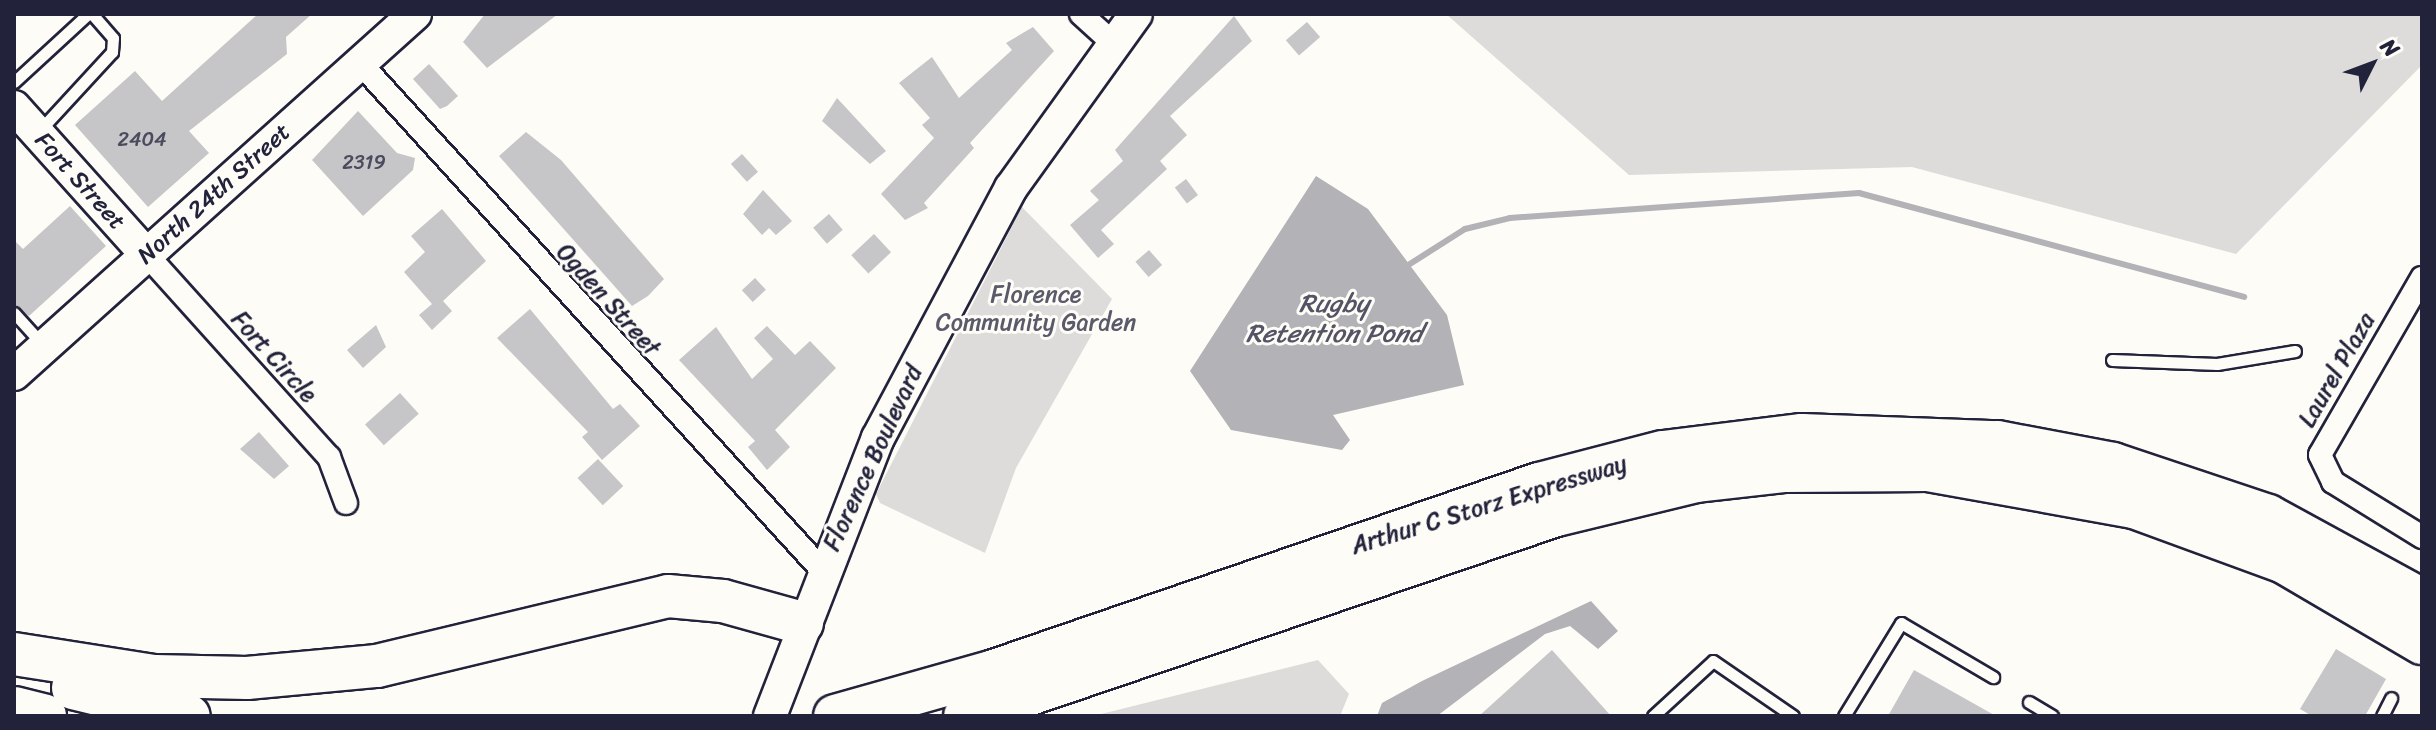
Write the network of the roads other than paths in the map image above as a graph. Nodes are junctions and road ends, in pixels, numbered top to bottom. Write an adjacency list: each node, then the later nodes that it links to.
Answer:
1 (90, 14): 7 (lane); 9 (lane)
2 (415, 14): 6 (street, North 24th Street)
3 (1081, 14): 5 (street)
4 (1136, 14): 5 (street, Florence Boulevard)
5 (1113, 43): 19 (street, Florence Boulevard)
6 (360, 63): 10 (street, North 24th Street); 19 (street, Ogden Street)
7 (14, 82)
8 (14, 107): 9 (street, Fort Street)
9 (37, 133): 10 (street, Fort Street)
10 (147, 255): 13 (street, North 24th Street); 17 (street, Fort Circle)
11 (2422, 278): 18 (street, Laurel Plaza)
12 (14, 313): 13 (lane)
13 (45, 347): 16 (street, North 24th Street)
14 (2295, 351): 15 (lane)
15 (2112, 360)
16 (14, 374)
17 (346, 503)
18 (2422, 537)
19 (821, 569): 21 (street, Florence Boulevard)
20 (2422, 600): 32 (highway, Arthur C Storz Expressway)
21 (802, 623): 23 (highway); 31 (street, Florence Boulevard)
22 (2422, 643): 33 (highway, Arthur C Storz Expressway)
23 (14, 654)
24 (14, 672): 30 (highway)
25 (1993, 677): 36 (lane)
26 (2391, 698): 38 (lane)
27 (2029, 702): 37 (lane)
28 (14, 708): 29 (highway)
29 (45, 716)
30 (189, 716)
31 (770, 716)
32 (835, 716)
33 (965, 716)
34 (1653, 716): 35 (lane)
35 (1793, 716)
36 (1844, 716)
37 (2052, 716)
38 (2382, 716)

